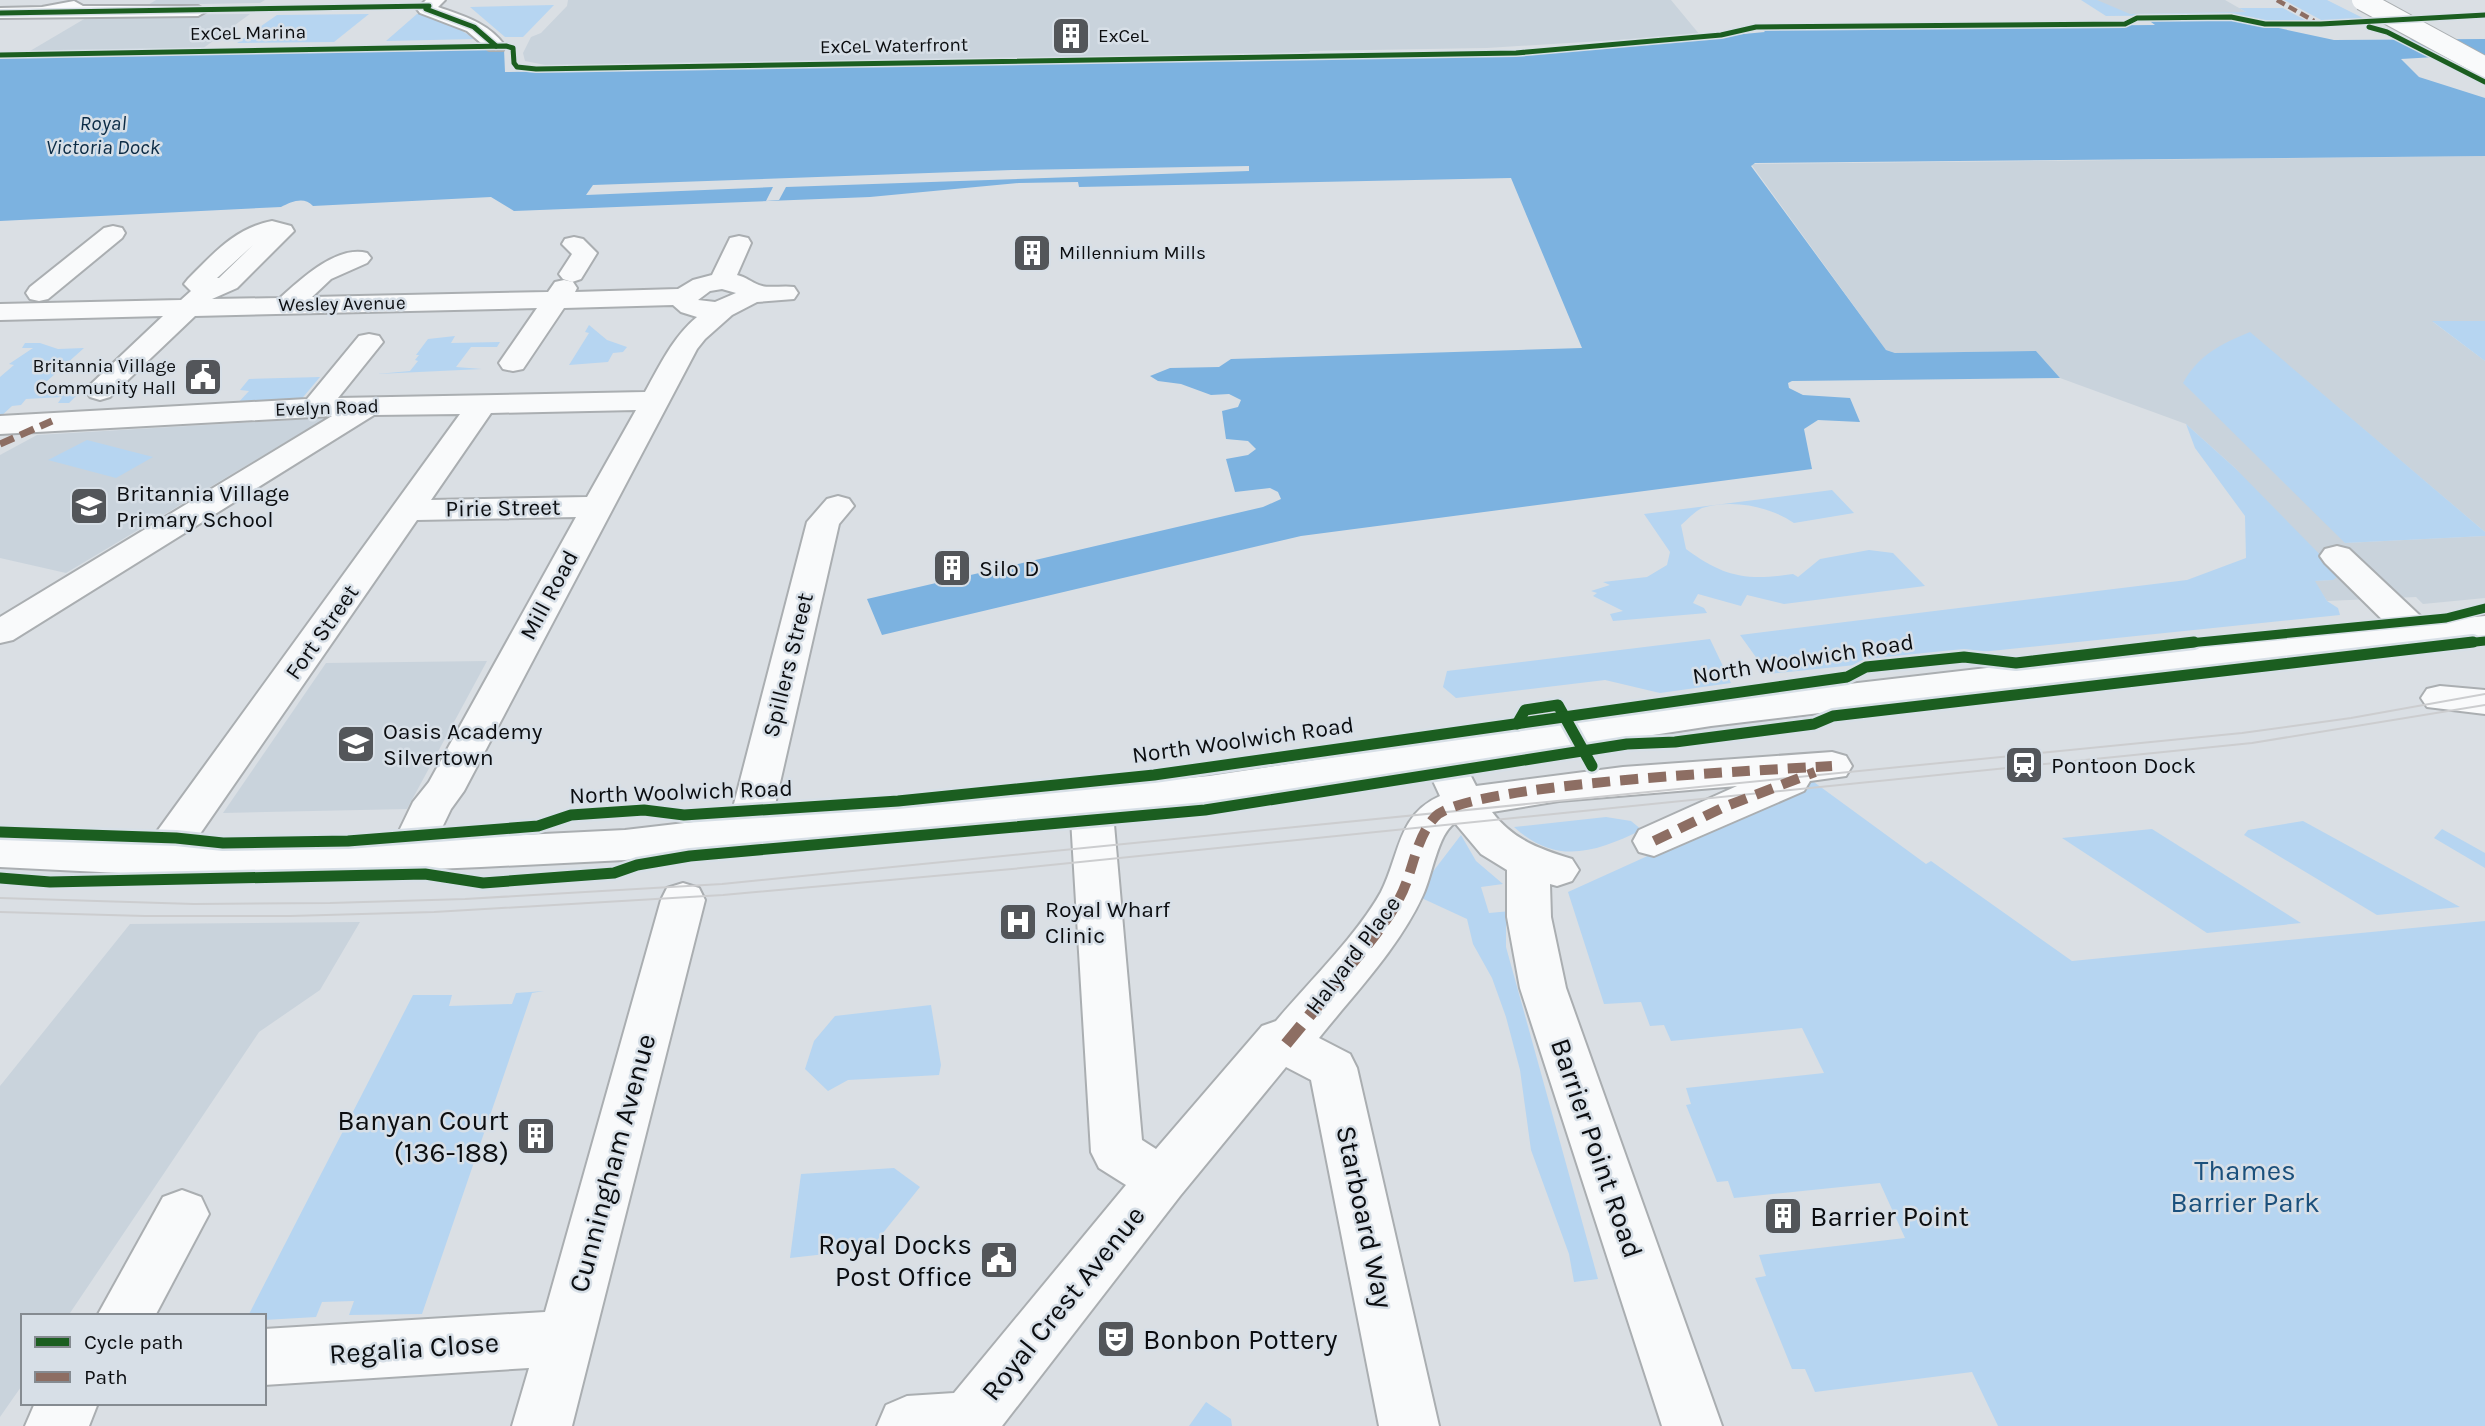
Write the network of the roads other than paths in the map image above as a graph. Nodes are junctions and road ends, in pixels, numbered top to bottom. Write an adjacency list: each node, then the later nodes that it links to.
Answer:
1 (104, 0): 5 (street)
2 (436, 0): 8 (street)
3 (2362, 0): 10 (street, bridge)
4 (2381, 0): 9 (street)
5 (51, 11): 6 (street); 7 (street)
6 (198, 11)
7 (0, 13)
8 (496, 46)
9 (2485, 55)
10 (2485, 67)
11 (113, 233): 21 (street)
12 (739, 243): 15 (street)
13 (573, 244): 16 (street)
14 (358, 258): 20 (street)
15 (722, 281): 18 (street); 22 (street)
16 (564, 287): 20 (street, Wesley Avenue); 22 (street, Wesley Avenue); 24 (street)
17 (785, 293): 18 (street)
18 (750, 295): 22 (street)
19 (197, 299): 20 (street, Wesley Avenue); 21 (street, Wesley Avenue); 25 (street)
20 (288, 305)
21 (16, 308)
22 (691, 313): 26 (street, Mill Road)
23 (369, 342): 29 (street)
24 (513, 363)
25 (100, 391)
26 (655, 401): 27 (street, Evelyn Road); 34 (street, Mill Road)
27 (483, 403): 28 (street, Evelyn Road); 35 (street, Fort Street)
28 (367, 407): 29 (street, Evelyn Road); 38 (street)
29 (315, 408): 30 (street, Evelyn Road)
30 (52, 421): 31 (street, Evelyn Road); 32 (street)
31 (0, 425)
32 (0, 444)
33 (838, 506): 45 (street, Spillers Street)
34 (597, 507): 35 (street, Pirie Street); 48 (street, Mill Road)
35 (409, 510): 49 (street, Fort Street)
36 (2337, 556): 39 (street)
37 (2485, 627): 39 (street, North Woolwich Road)
38 (0, 632)
39 (2418, 634): 42 (street, North Woolwich Road)
40 (2440, 698): 41 (street)
41 (2485, 702)
42 (1441, 755): 43 (street, Barrier Point Road); 44 (street, North Woolwich Road)
43 (1464, 801): 46 (street); 51 (street, Halyard Place); 63 (street, Barrier Point Road)
44 (1091, 802): 45 (street, North Woolwich Road); 52 (street)
45 (748, 831): 48 (street, North Woolwich Road)
46 (1654, 841)
47 (0, 852): 49 (street, North Woolwich Road)
48 (409, 854): 49 (street, North Woolwich Road)
49 (160, 859)
50 (683, 900): 55 (street, Cunningham Avenue)
51 (1282, 1042): 52 (street, Royal Crest Avenue); 62 (street, Starboard Way)
52 (1162, 1180): 58 (street, Royal Crest Avenue)
53 (182, 1214): 54 (street)
54 (126, 1314)
55 (564, 1338): 56 (street, Regalia Close); 60 (street, Cunningham Avenue)
56 (266, 1357)
57 (68, 1405): 59 (street)
58 (967, 1424): 61 (street)
59 (55, 1426)
60 (542, 1426)
61 (907, 1426)
62 (1409, 1426)
63 (1692, 1426)

